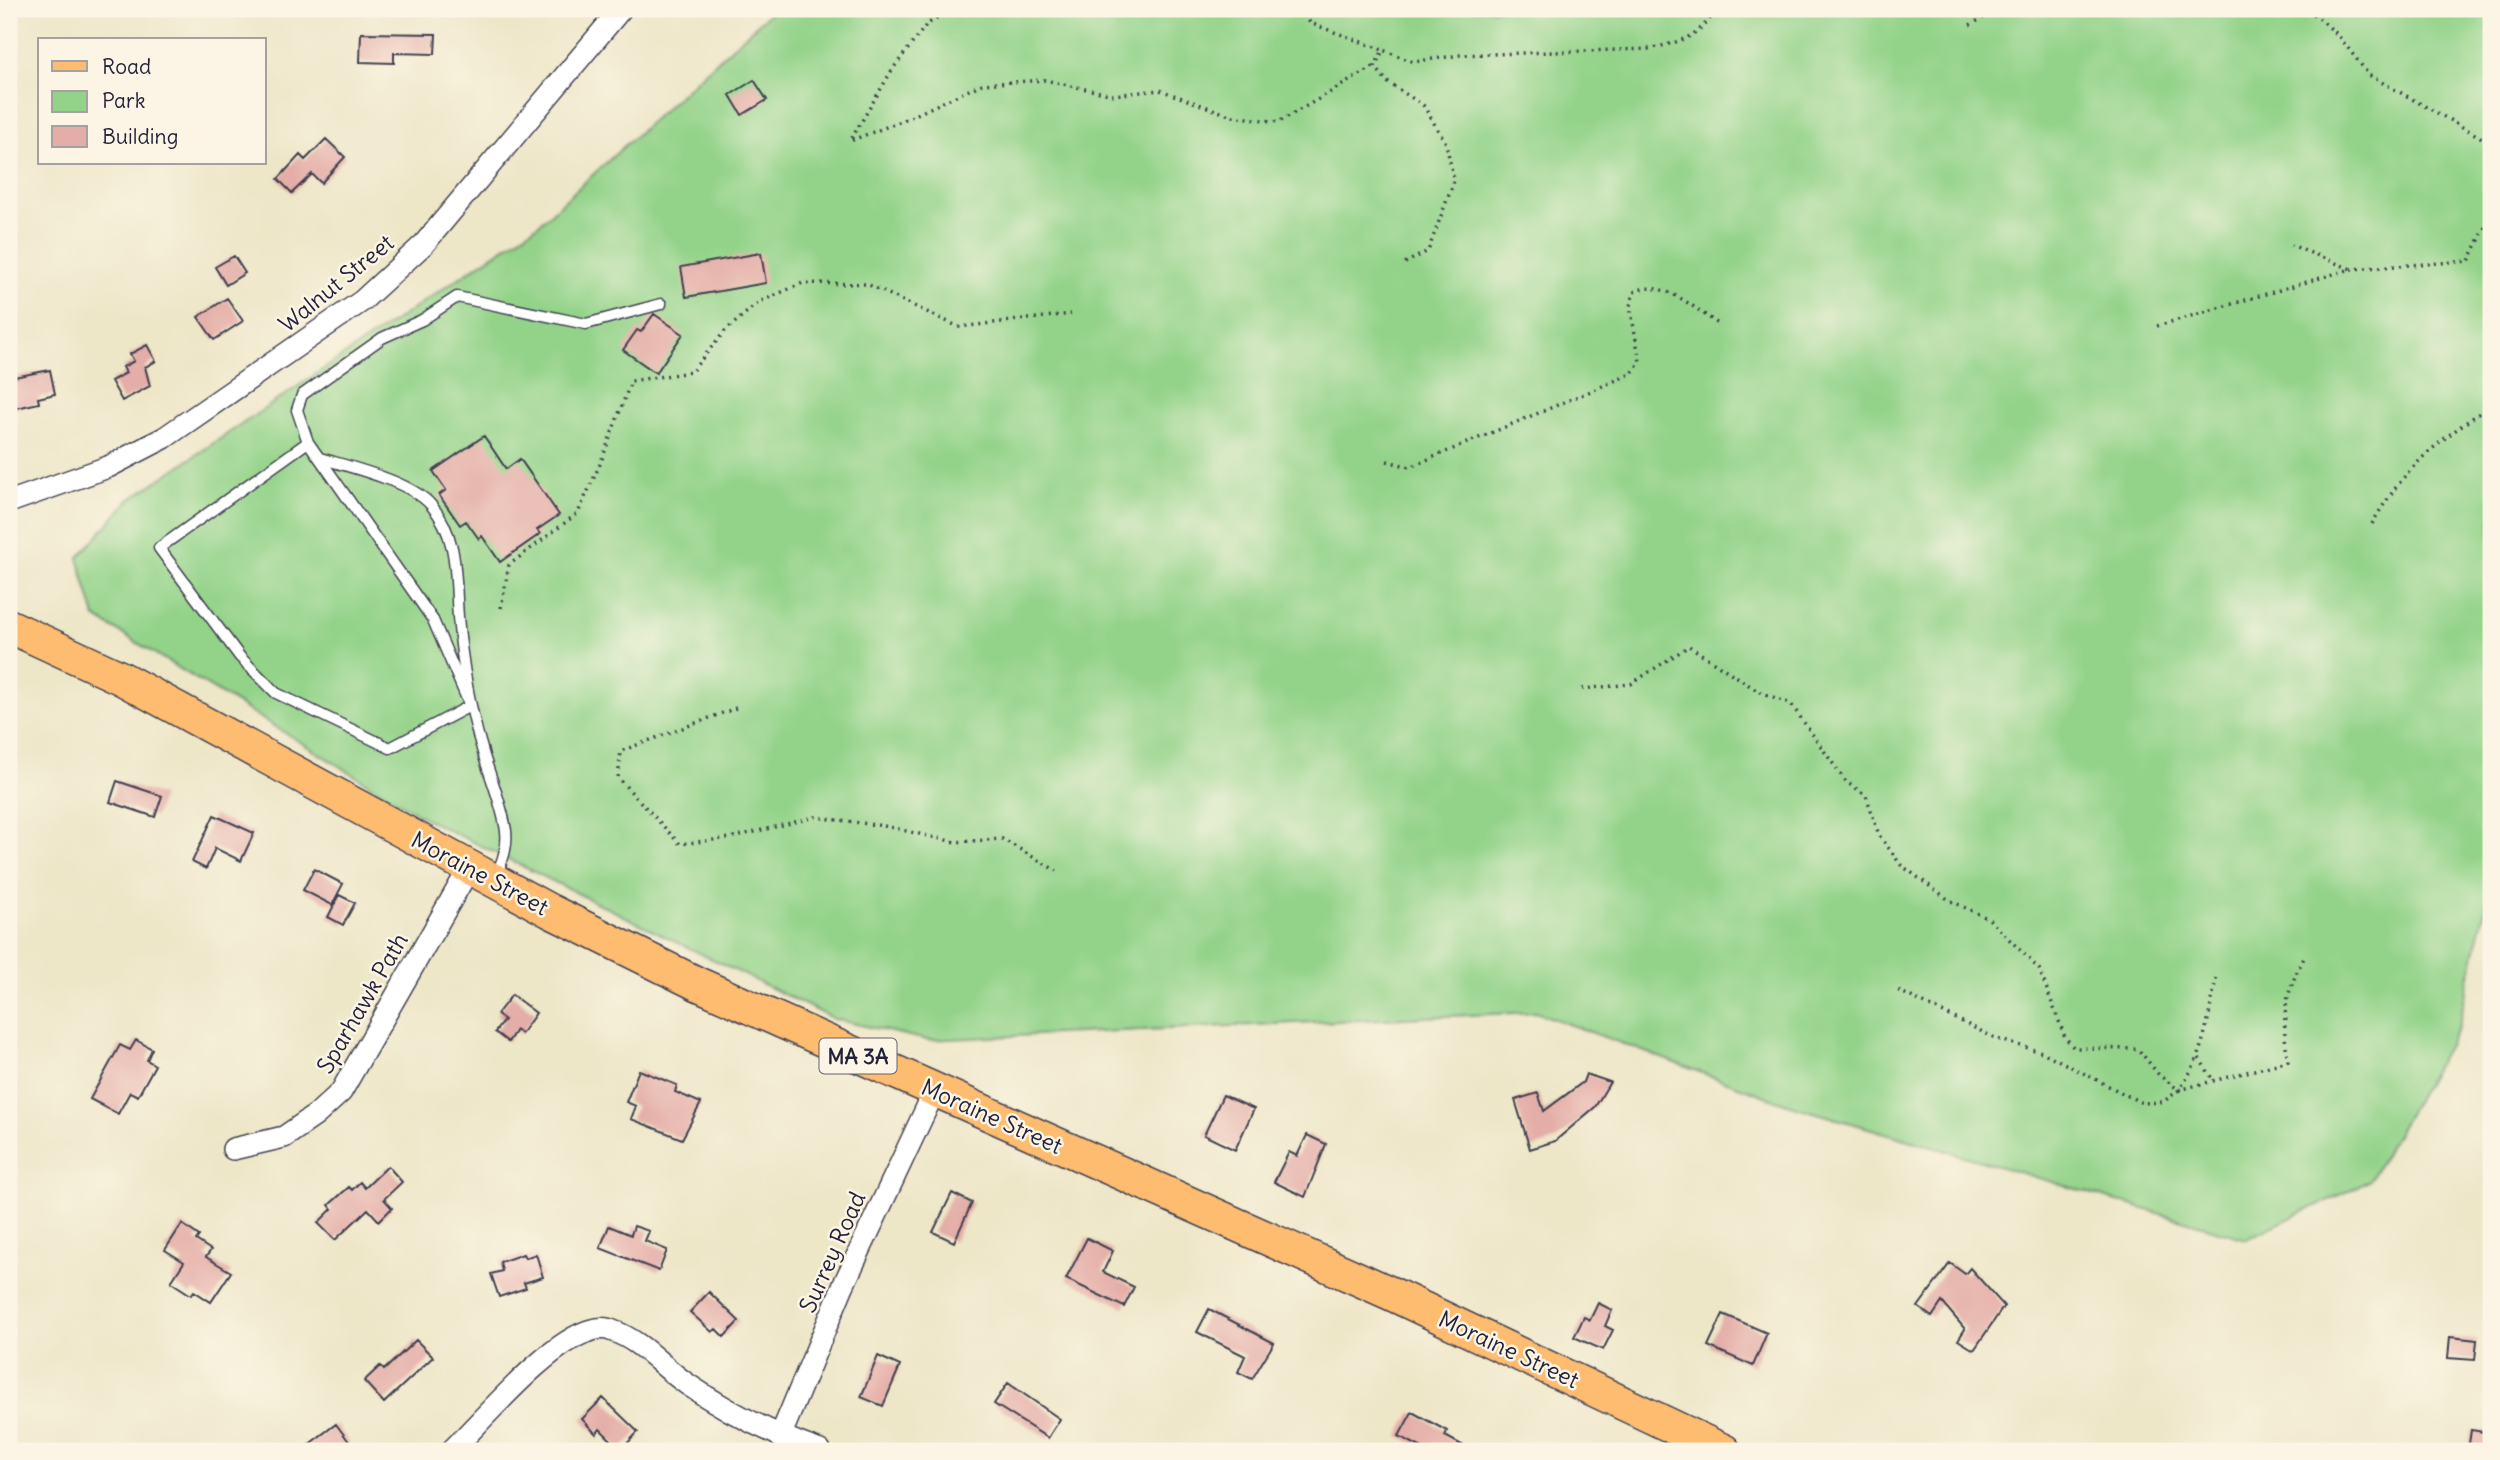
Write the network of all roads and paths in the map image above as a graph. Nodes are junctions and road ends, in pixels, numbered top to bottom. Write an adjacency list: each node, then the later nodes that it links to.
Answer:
1 (621, 9): 23 (street, Walnut Street)
2 (956, 9): 9 (path)
3 (1301, 9): 8 (path)
4 (1999, 9): 7 (path)
5 (2308, 9): 10 (path)
6 (1713, 14): 8 (path)
7 (1970, 25)
8 (1383, 50): 9 (path)
9 (1375, 66): 13 (path)
10 (2491, 143)
11 (2491, 215): 14 (path)
12 (2291, 245): 14 (path)
13 (1405, 263)
14 (2351, 269): 18 (path)
15 (661, 304): 20 (lane)
16 (1071, 314): 25 (path)
17 (1720, 325): 22 (path)
18 (2157, 326)
19 (2491, 405): 24 (path)
20 (308, 442): 21 (lane); 28 (lane)
21 (320, 458): 28 (lane); 28 (lane)
22 (1387, 461)
23 (9, 502)
24 (2372, 524)
25 (502, 608)
26 (9, 626): 31 (main road, Moraine Street / MA 3A)
27 (1582, 689): 38 (path)
28 (470, 706): 31 (lane)
29 (736, 708): 30 (path)
30 (1057, 871)
31 (482, 874): 37 (main road, Moraine Street / MA 3A); 39 (street, Sparhawk Path)
32 (2306, 954): 36 (path)
33 (2216, 978): 35 (path)
34 (1895, 989): 38 (path)
35 (2199, 1058): 36 (path); 38 (path)
36 (2214, 1081): 38 (path)
37 (935, 1090): 40 (street, Surrey Road); 43 (main road, Moraine Street / MA 3A)
38 (2179, 1090)
39 (233, 1149)
40 (780, 1437): 41 (street); 42 (street)
41 (452, 1451)
42 (820, 1451)
43 (1724, 1451)

